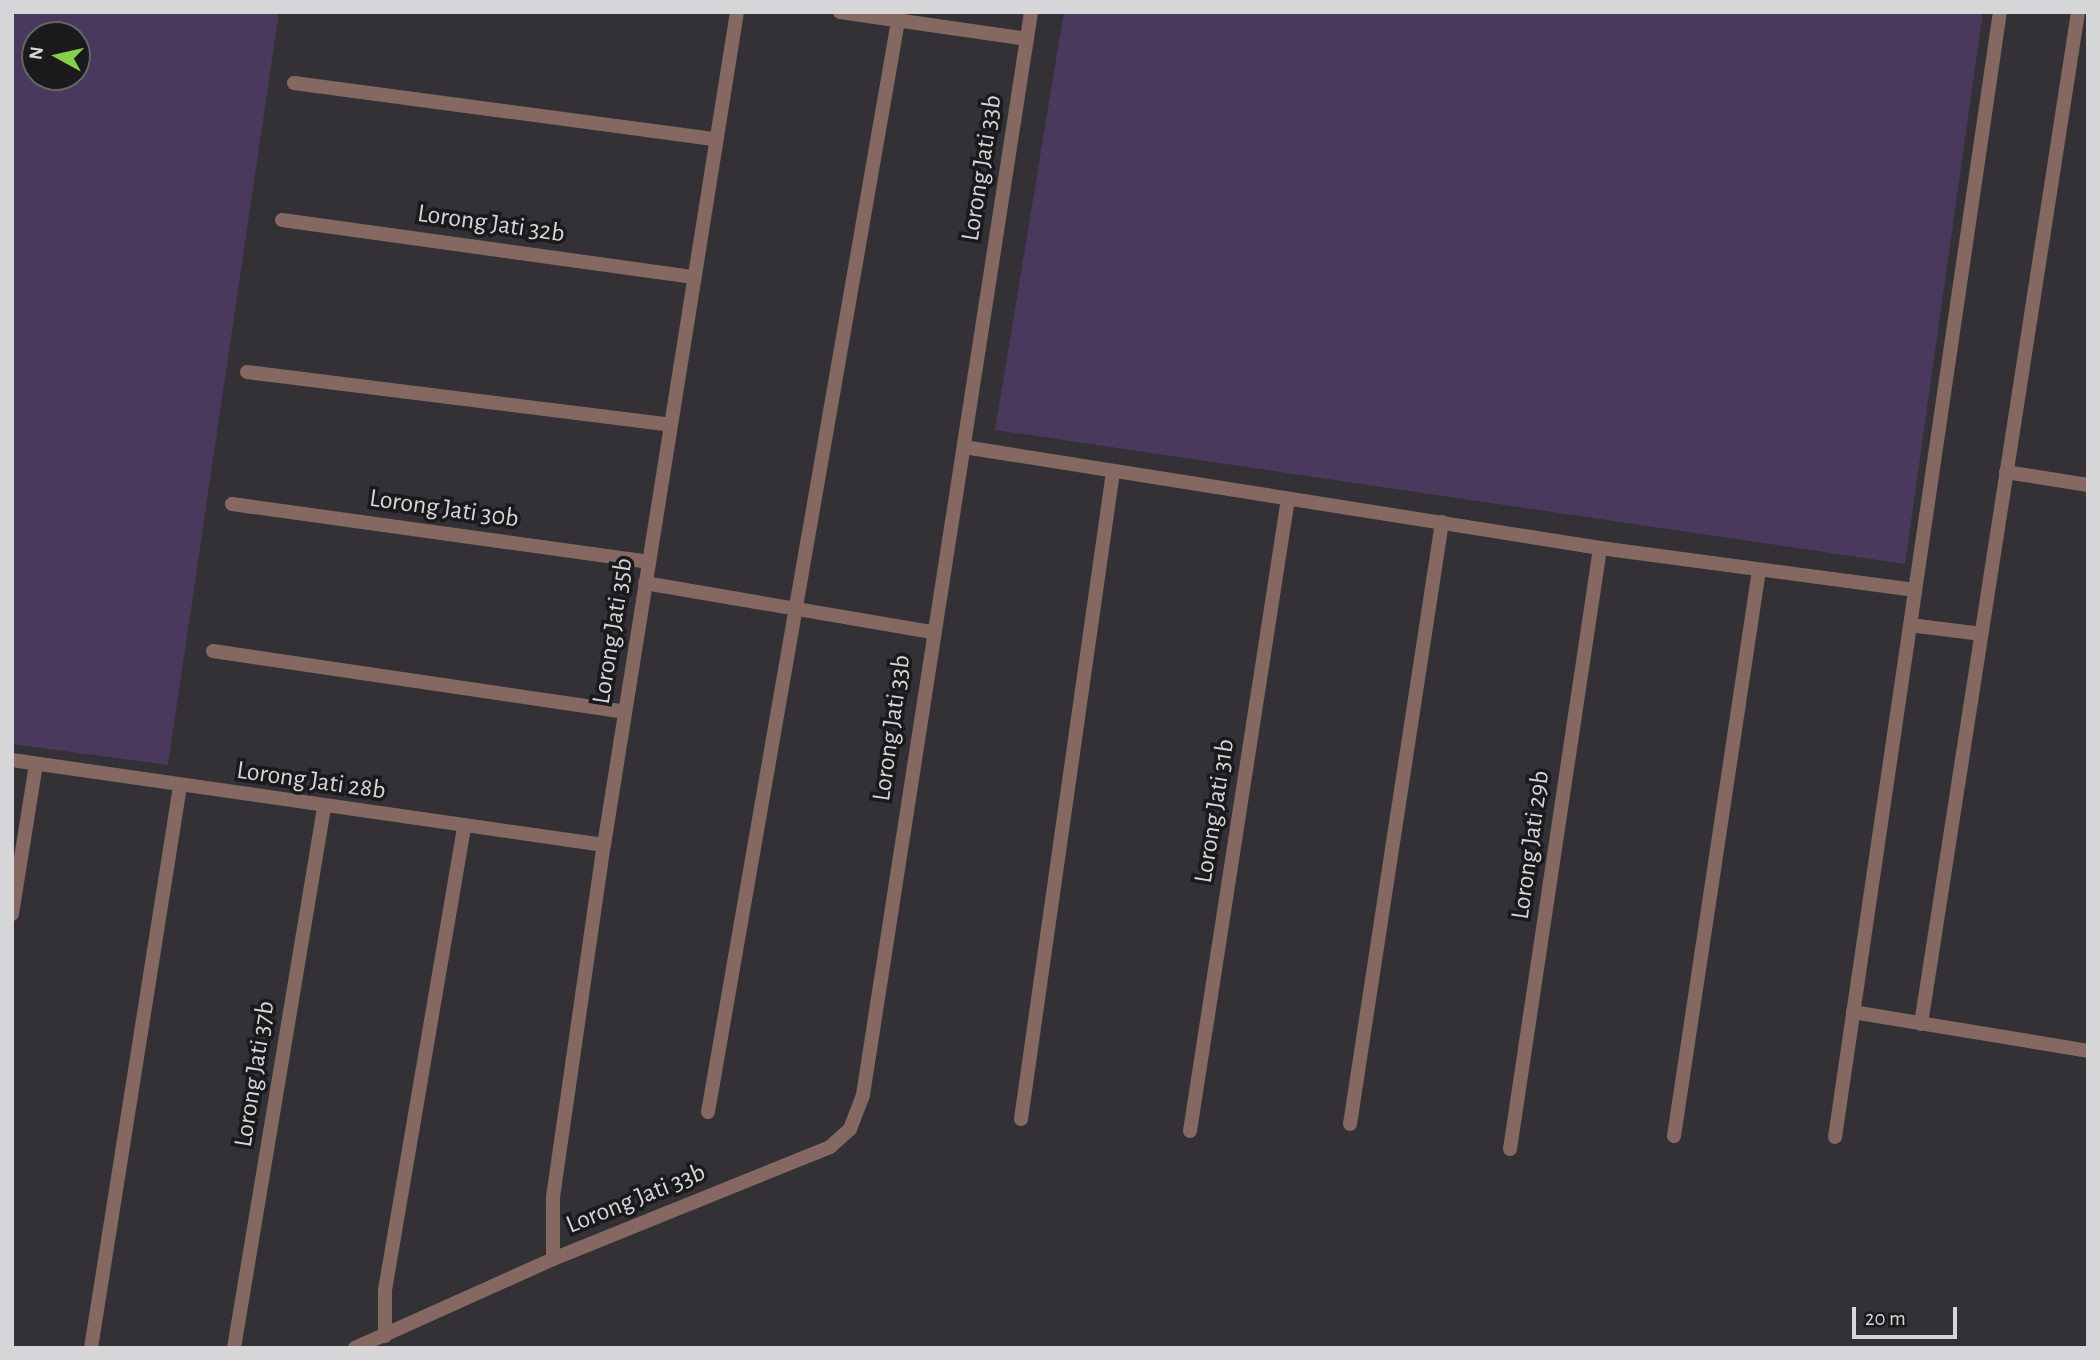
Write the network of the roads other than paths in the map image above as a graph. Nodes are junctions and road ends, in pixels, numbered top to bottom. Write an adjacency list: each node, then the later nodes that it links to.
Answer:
1 (737, 12): 9 (street, Lorong Jati 35b)
2 (841, 12): 6 (street)
3 (1031, 12): 7 (street, Lorong Jati 33b)
4 (2000, 12): 25 (street)
5 (2078, 12): 16 (street)
6 (898, 21): 7 (street); 26 (street)
7 (1027, 39): 14 (street, Lorong Jati 33b)
8 (294, 83): 9 (street)
9 (715, 139): 11 (street, Lorong Jati 35b)
10 (282, 220): 11 (street, Lorong Jati 32b)
11 (692, 277): 13 (street, Lorong Jati 35b)
12 (247, 372): 13 (street)
13 (671, 425): 22 (street, Lorong Jati 35b)
14 (964, 447): 15 (street); 28 (street, Lorong Jati 33b)
15 (1113, 472): 18 (street); 43 (street)
16 (2006, 472): 17 (street); 29 (street)
17 (2088, 485)
18 (1288, 499): 20 (street); 45 (street, Lorong Jati 31b)
19 (232, 504): 22 (street, Lorong Jati 30b)
20 (1442, 522): 21 (street); 44 (street)
21 (1600, 548): 23 (street); 48 (street, Lorong Jati 29b)
22 (648, 562): 24 (street, Lorong Jati 35b)
23 (1759, 570): 25 (street); 46 (street)
24 (645, 583): 26 (street); 31 (street, Lorong Jati 35b)
25 (1915, 590): 27 (street)
26 (797, 610): 28 (street); 42 (street)
27 (1910, 625): 29 (street); 39 (street)
28 (931, 632): 49 (street, Lorong Jati 33b)
29 (1981, 634): 40 (street)
30 (213, 651): 31 (street)
31 (624, 712): 37 (street, Lorong Jati 35b)
32 (12, 760): 33 (street, Lorong Jati 28b)
33 (36, 764): 34 (street, Lorong Jati 28b); 38 (street)
34 (180, 786): 35 (street, Lorong Jati 28b); 51 (street)
35 (324, 808): 36 (street, Lorong Jati 28b); 52 (street, Lorong Jati 37b)
36 (464, 828): 37 (street, Lorong Jati 28b); 50 (street)
37 (604, 845): 49 (street, Lorong Jati 35b)
38 (12, 915)
39 (1853, 1012): 40 (street); 47 (street)
40 (1921, 1024): 41 (street)
41 (2088, 1051)
42 (708, 1112)
43 (1021, 1119)
44 (1350, 1124)
45 (1190, 1130)
46 (1674, 1136)
47 (1835, 1137)
48 (1510, 1149)
49 (553, 1259): 50 (street, Lorong Jati 33b)
50 (385, 1336): 53 (street, Lorong Jati 33b)
51 (91, 1348)
52 (234, 1348)
53 (355, 1348)

